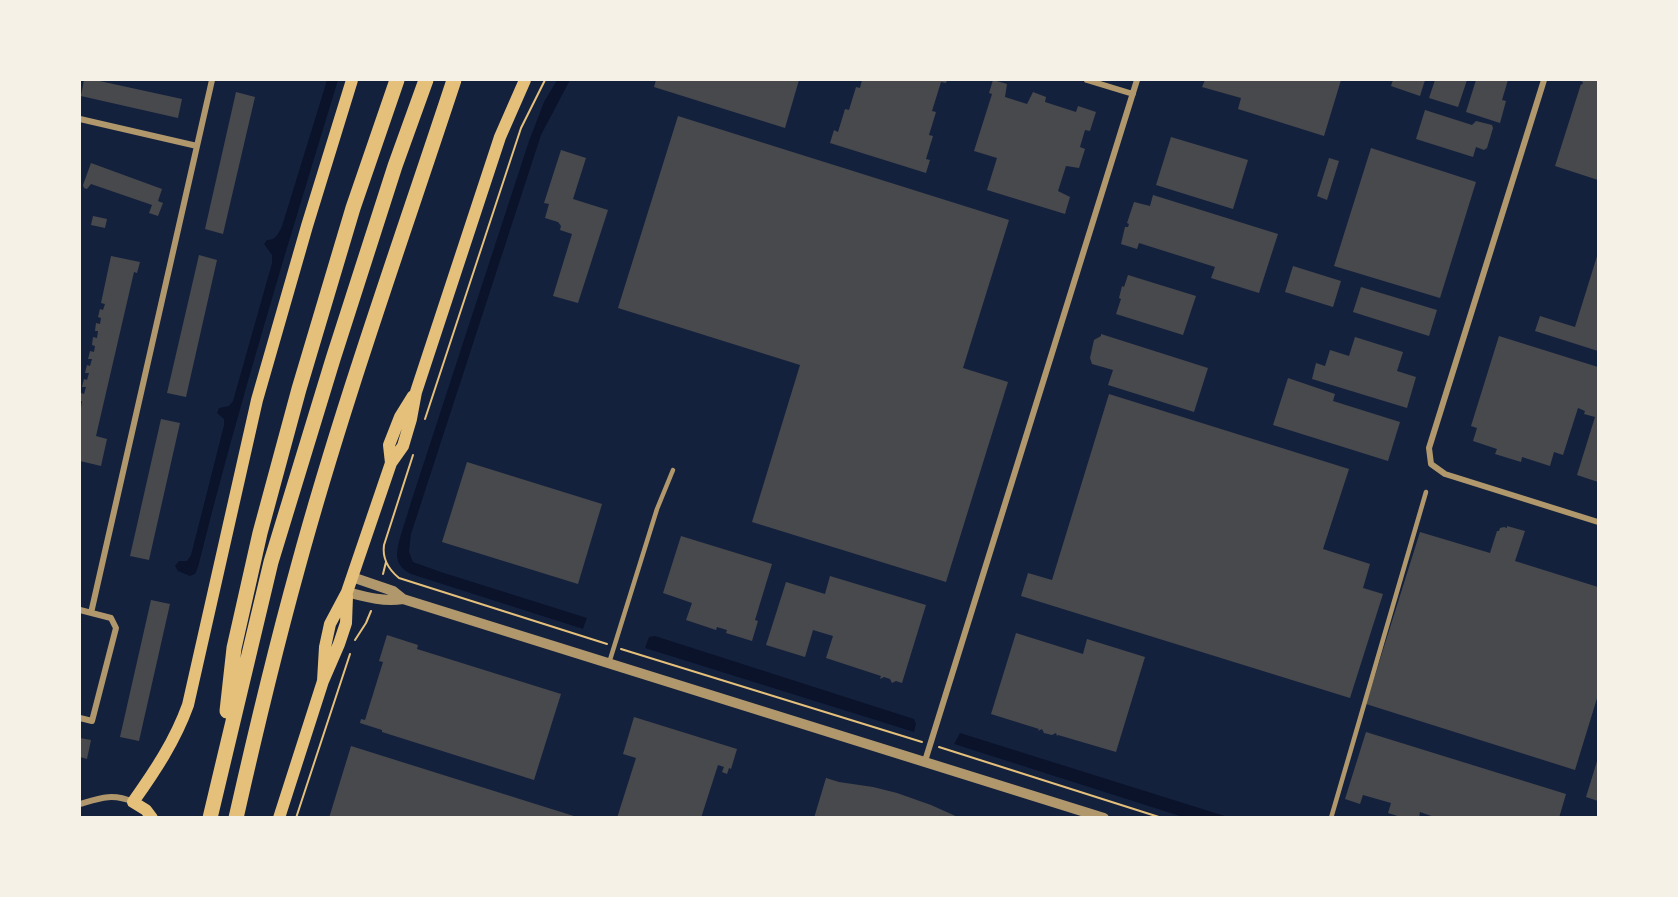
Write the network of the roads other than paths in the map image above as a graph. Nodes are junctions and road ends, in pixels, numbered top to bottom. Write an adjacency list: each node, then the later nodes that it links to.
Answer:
1 (212, 80): 12 (street)
2 (352, 80): 25 (main road)
3 (397, 80): 24 (highway)
4 (426, 80): 24 (highway)
5 (454, 80): 29 (highway)
6 (525, 80): 16 (main road)
7 (1087, 80): 10 (street)
8 (1137, 80): 10 (street)
9 (1544, 80): 15 (street)
10 (1132, 94): 23 (street)
11 (80, 119): 12 (street)
12 (197, 146): 20 (street)
13 (673, 470): 21 (lane)
14 (1426, 492): 32 (lane)
15 (1599, 522)
16 (352, 577): 17 (main road); 18 (street)
17 (347, 592): 18 (street); 30 (main road)
18 (403, 598): 21 (street)
19 (80, 610): 20 (street)
20 (92, 613): 22 (street)
21 (609, 663): 23 (street)
22 (80, 718)
23 (924, 761): 31 (street)
24 (219, 776): 28 (highway)
25 (133, 802): 26 (street); 27 (main road)
26 (80, 804)
27 (152, 818)
28 (210, 818)
29 (236, 818)
30 (279, 818)
31 (1104, 818)
32 (1331, 818)

